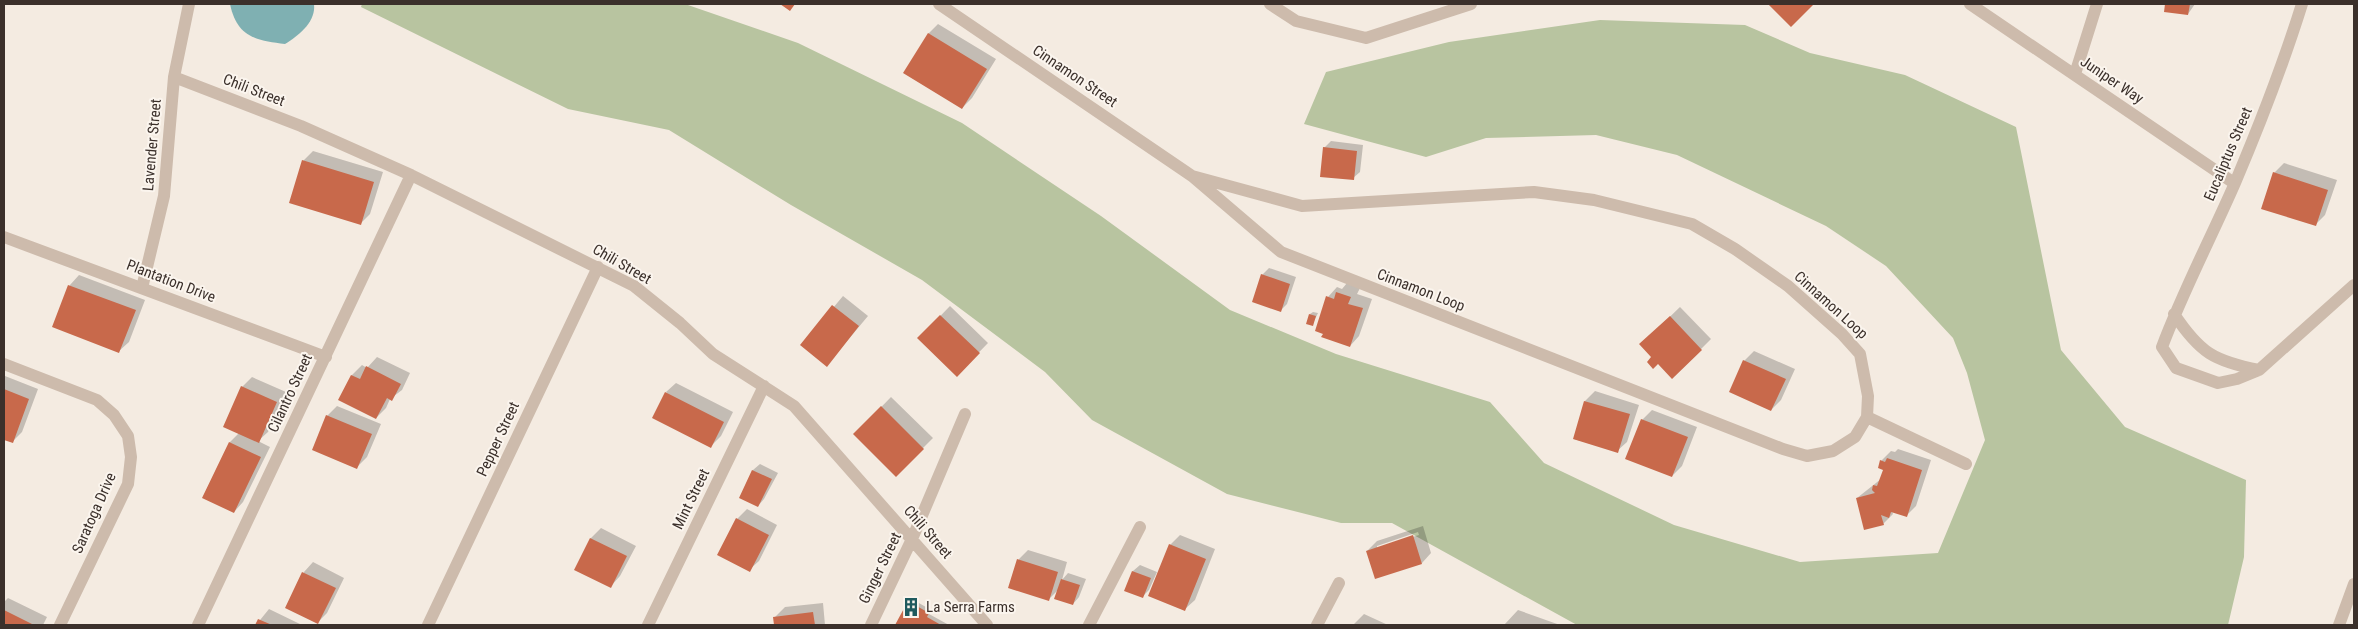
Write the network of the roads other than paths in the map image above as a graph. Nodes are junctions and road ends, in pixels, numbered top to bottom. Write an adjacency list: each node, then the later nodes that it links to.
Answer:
1 (189, 4): 10 (street, Lavender Street)
2 (939, 4): 12 (street, Cinnamon Street)
3 (1270, 4): 8 (street)
4 (1472, 4): 8 (street)
5 (1970, 4): 9 (street, Juniper Way)
6 (2097, 4): 9 (street)
7 (2302, 4): 13 (street, Eucaliptus Street)
8 (1459, 5)
9 (2075, 74): 13 (street, Juniper Way)
10 (174, 77): 11 (street, Chili Street); 17 (street, Lavender Street)
11 (411, 175): 15 (street, Chili Street); 19 (street, Cilantro Street)
12 (1192, 176): 24 (street, Cinnamon Loop); 24 (street, Cinnamon Loop)
13 (2234, 183): 18 (street, Eucaliptus Street)
14 (4, 236): 17 (street, Plantation Drive)
15 (598, 267): 22 (street, Chili Street); 32 (street, Pepper Street)
16 (2354, 285): 21 (street, Eucaliptus Street)
17 (142, 288): 19 (street, Plantation Drive)
18 (2174, 314): 21 (street); 21 (street, Eucaliptus Street)
19 (326, 357): 31 (street, Cilantro Street)
20 (4, 364): 30 (street, Saratoga Drive)
21 (2259, 370)
22 (764, 386): 27 (street, Chili Street); 33 (street, Mint Street)
23 (966, 414): 27 (street, Ginger Street)
24 (1867, 417): 25 (street)
25 (1966, 464)
26 (1140, 527): 36 (street)
27 (912, 539): 34 (street, Ginger Street); 35 (street, Chili Street)
28 (1339, 583): 37 (street)
29 (2354, 584): 38 (street)
30 (60, 625)
31 (198, 625)
32 (428, 625)
33 (648, 625)
34 (871, 625)
35 (987, 625)
36 (1090, 625)
37 (1317, 625)
38 (2339, 625)

